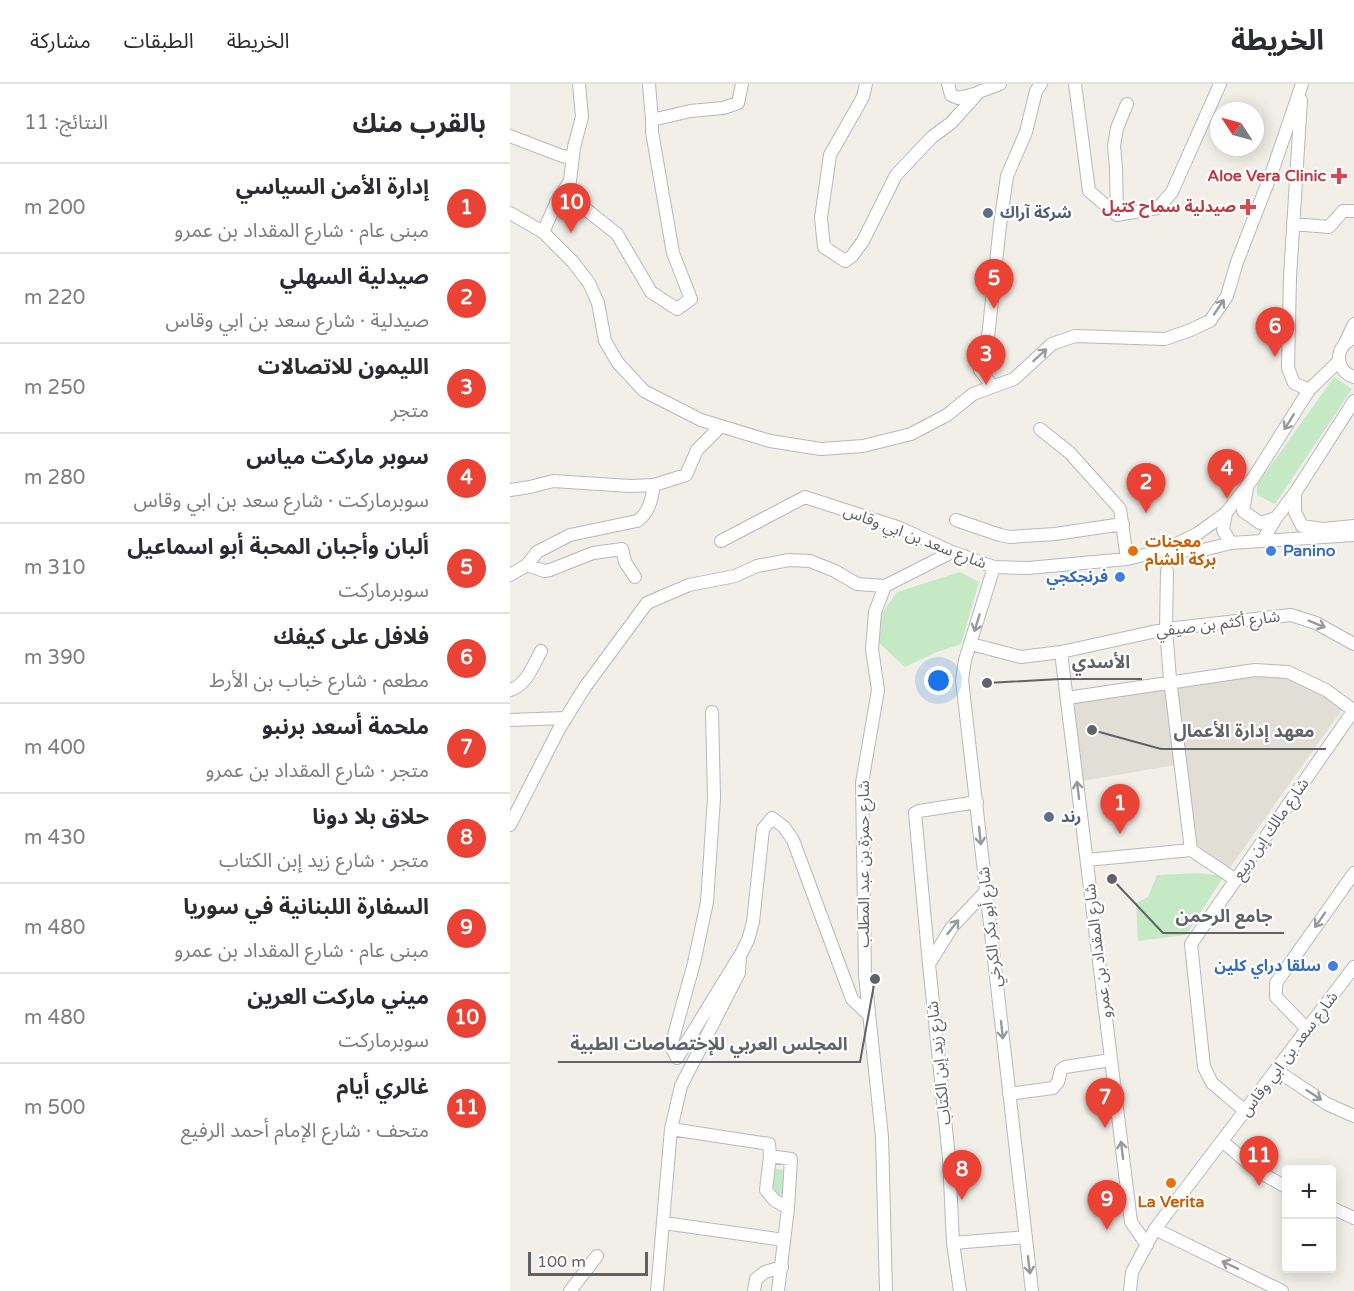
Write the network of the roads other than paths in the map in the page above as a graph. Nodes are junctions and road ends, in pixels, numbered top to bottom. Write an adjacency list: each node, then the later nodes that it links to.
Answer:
1 (579, 84): 15 (street)
2 (649, 84): 13 (street)
3 (742, 84): 13 (street)
4 (866, 84): 11 (street)
5 (948, 84): 11 (street)
6 (1000, 84): 11 (street)
7 (1041, 84): 26 (street)
8 (1075, 84): 19 (street)
9 (1220, 84): 19 (street)
10 (1302, 84): 20 (street); 26 (street, one-way to 10)
11 (979, 92)
12 (1127, 104): 19 (street)
13 (652, 120): 16 (street)
14 (510, 136): 15 (street)
15 (573, 158): 16 (street)
16 (564, 190): 21 (street)
17 (1354, 211): 20 (street)
18 (510, 213): 21 (street)
19 (1117, 215)
20 (1293, 224): 27 (street)
21 (543, 232): 29 (street)
22 (1354, 324): 23 (street)
23 (1350, 341): 24 (street)
24 (1339, 361): 25 (street); 27 (street)
25 (1354, 377)
26 (993, 387): 29 (street)
27 (1309, 390): 32 (street, one-way to 32)
28 (1354, 401): 34 (street)
29 (720, 428): 31 (street)
30 (1040, 429): 38 (street)
31 (654, 485): 33 (street); 47 (street)
32 (1247, 487): 35 (street); 36 (street)
33 (510, 490)
34 (1295, 493): 36 (street); 39 (street)
35 (1226, 513): 43 (street); 44 (street)
36 (1276, 518): 41 (street)
37 (956, 520): 38 (street)
38 (1123, 524): 46 (street)
39 (1354, 526)
40 (1354, 535): 41 (street, شارع سعد بن ابي وقاس)
41 (1263, 540): 43 (street, شارع سعد بن ابي وقاس)
42 (721, 541): 45 (street, شارع سعد بن ابي وقاس)
43 (1231, 543): 44 (street, شارع سعد بن ابي وقاس)
44 (1161, 551): 46 (street, شارع سعد بن ابي وقاس)
45 (952, 552): 48 (street, شارع سعد بن ابي وقاس); 52 (street)
46 (1127, 560): 48 (street, شارع سعد بن ابي وقاس)
47 (527, 565): 50 (street); 51 (street)
48 (994, 567): 54 (street, شارع أبو بكر الكرخي, one-way to 54)
49 (1167, 571): 53 (street)
50 (510, 575)
51 (635, 577)
52 (885, 586): 63 (street); 75 (street, شارع حمزة بن عبد المطلب)
53 (1166, 629): 55 (street, شارع أكثم بن صيفي, one-way to 55); 57 (street, شارع أكثم بن صيفي); 58 (street)
54 (971, 644): 57 (street, شارع أكثم بن صيفي); 65 (street, شارع أبو بكر الكرخي)
55 (1354, 644)
56 (541, 651): 59 (street)
57 (1061, 652): 60 (street, شارع المقداد بن عمرو)
58 (1171, 681): 60 (street); 61 (street); 67 (street)
59 (510, 690)
60 (1067, 698): 68 (street, شارع المقداد بن عمرو, one-way to 60)
61 (1354, 710): 70 (street, شارع مالك إبن ربيع)
62 (712, 712): 72 (street)
63 (565, 718): 64 (street); 66 (street)
64 (510, 720)
65 (977, 802): 71 (street, شارع أبو بكر الكرخي, one-way to 71); 73 (street, شارع زيد إبن الكتاب)
66 (510, 825)
67 (1191, 850): 68 (street); 70 (street)
68 (1087, 860): 77 (street, شارع المقداد بن عمرو)
69 (1354, 873): 76 (street, one-way to 76)
70 (1236, 880): 80 (street, شارع مالك إبن ربيع)
71 (986, 891): 73 (street, one-way to 71); 79 (street, شارع أبو بكر الكرخي, one-way to 79)
72 (740, 956): 75 (street); 82 (street)
73 (929, 964): 93 (street, شارع زيد إبن الكتاب)
74 (1354, 968): 76 (street, شارع سعد بن ابي وقاس)
75 (869, 1016): 101 (street, شارع حمزة بن عبد المطلب)
76 (1308, 1029): 78 (street, شارع سعد بن ابي وقاس)
77 (1111, 1060): 79 (street); 94 (street, شارع المقداد بن عمرو, one-way to 77)
78 (1276, 1071): 80 (street, شارع سعد بن ابي وقاس); 81 (street, one-way to 81)
79 (1009, 1094): 91 (street, شارع أبو بكر الكرخي)
80 (1245, 1111): 83 (street, شارع سعد بن ابي وقاس)
81 (1354, 1116)
82 (671, 1130): 84 (street); 89 (street)
83 (1222, 1142): 85 (street); 90 (street, شارع سعد بن ابي وقاس)
84 (770, 1156): 86 (street); 86 (street)
85 (1282, 1184)
86 (788, 1208): 92 (street)
87 (1336, 1210): 88 (street)
88 (1354, 1218)
89 (664, 1223): 92 (street); 98 (street)
90 (1155, 1229): 94 (street, شارع سعد بن ابي وقاس); 105 (street, one-way to 90)
91 (1026, 1237): 93 (street); 103 (street, شارع أبو بكر الكرخي, one-way to 103)
92 (784, 1240): 96 (street)
93 (953, 1244): 102 (street, شارع زيد إبن الكتاب)
94 (1147, 1245): 104 (street, شارع سعد بن ابي وقاس)
95 (597, 1257): 97 (street)
96 (782, 1267): 99 (street); 100 (street)
97 (570, 1291)
98 (657, 1291)
99 (754, 1291)
100 (778, 1291)
101 (886, 1291)
102 (960, 1291)
103 (1032, 1291)
104 (1130, 1291)
105 (1282, 1291)

